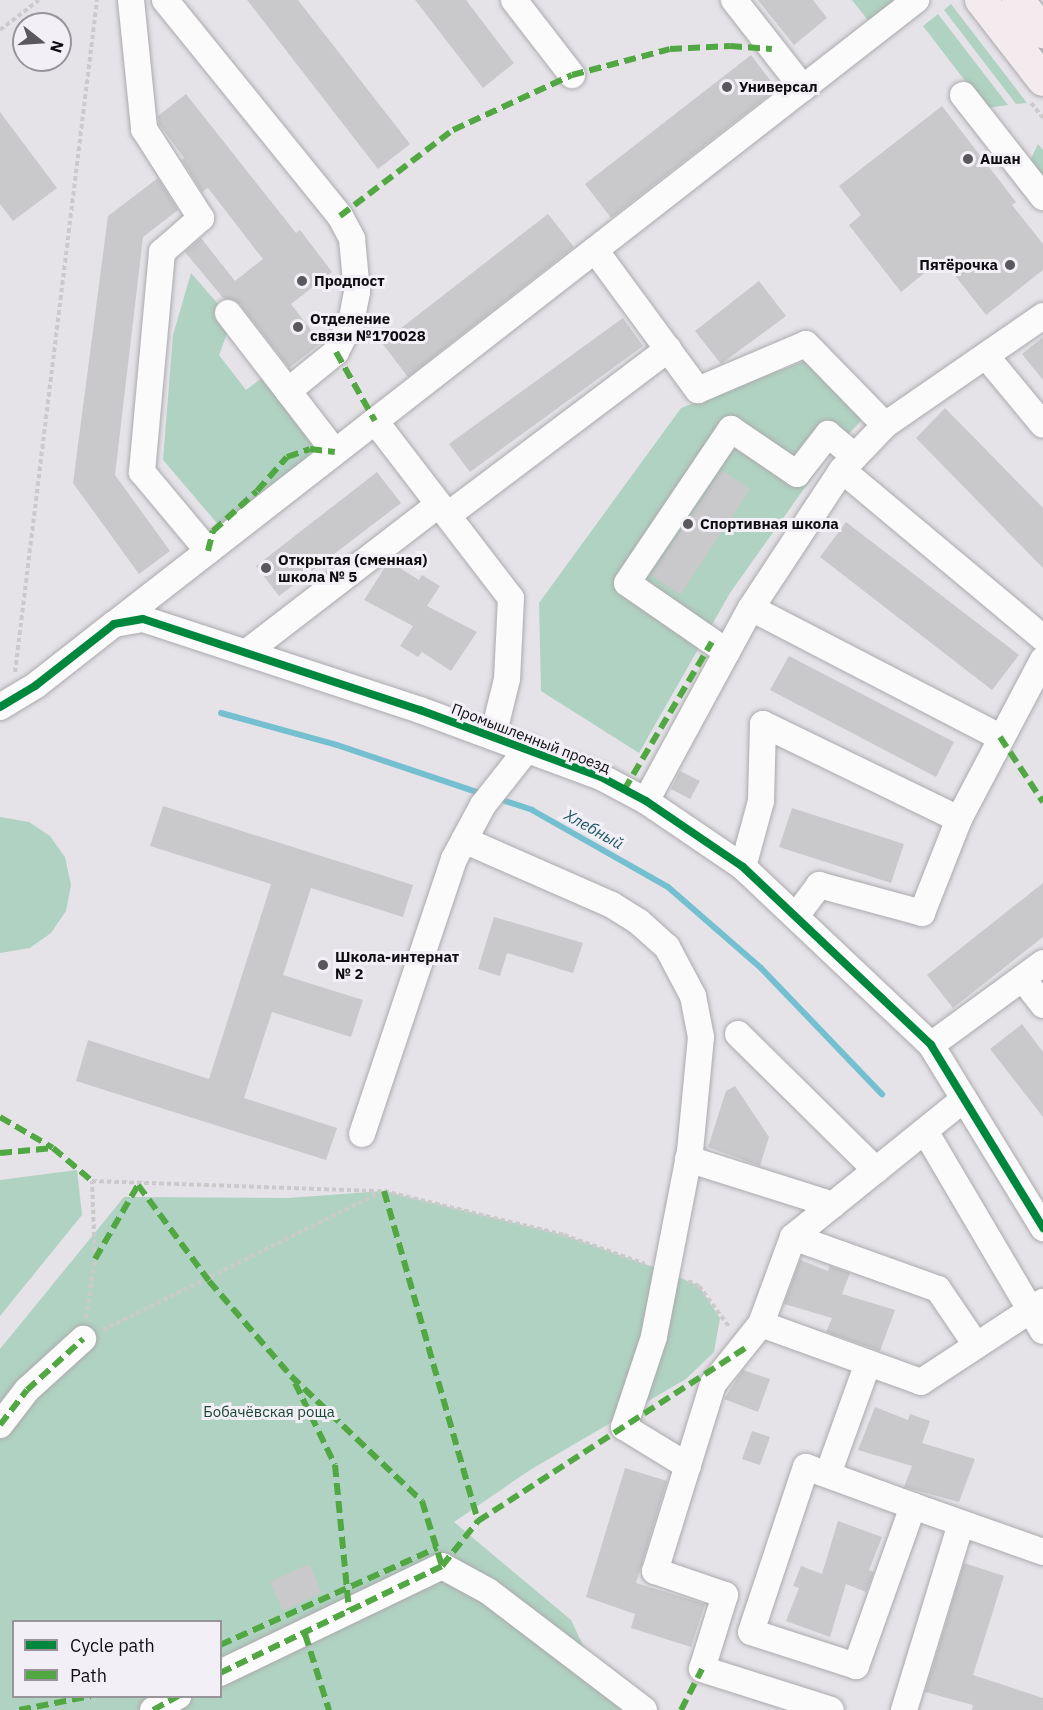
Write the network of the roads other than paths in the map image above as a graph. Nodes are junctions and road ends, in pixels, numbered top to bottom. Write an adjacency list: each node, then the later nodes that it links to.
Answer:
1 (131, 0): 26 (street)
2 (165, 0): 19 (street)
3 (514, 0): 9 (street)
4 (734, 0): 11 (street)
5 (916, 0): 11 (street)
6 (981, 0): 10 (main road)
7 (1018, 0): 8 (main road)
8 (1043, 32)
9 (572, 75)
10 (1043, 80)
11 (802, 88): 14 (street)
12 (963, 95): 13 (street)
13 (1043, 197)
14 (595, 250): 17 (street); 20 (street)
15 (228, 313): 19 (street)
16 (1043, 316): 18 (street)
17 (668, 349): 21 (street); 25 (street)
18 (986, 356): 21 (street); 22 (street)
19 (288, 391): 23 (street)
20 (375, 421): 23 (street); 25 (street)
21 (885, 425): 24 (street)
22 (1043, 425)
23 (335, 452): 26 (street)
24 (848, 464): 27 (street); 29 (street); 31 (street)
25 (444, 510): 30 (street); 34 (street)
26 (208, 551): 28 (street)
27 (751, 608): 31 (street); 35 (street)
28 (114, 624): 30 (street, Промышленный проезд); 33 (street, Промышленный проезд)
29 (1043, 638)
30 (247, 652): 34 (street, Промышленный проезд)
31 (727, 652): 37 (street)
32 (1043, 660): 35 (street)
33 (6, 704)
34 (493, 736): 36 (street, Промышленный проезд)
35 (1000, 737): 38 (street)
36 (528, 748): 37 (street, Промышленный проезд); 39 (street)
37 (646, 801): 40 (street, Промышленный проезд)
38 (959, 819): 40 (street); 41 (street)
39 (464, 840): 49 (street); 50 (street)
40 (743, 867): 41 (street, Промышленный проезд)
41 (796, 916): 46 (street, Промышленный проезд)
42 (1043, 963): 43 (street)
43 (1023, 979): 44 (street); 46 (street)
44 (1043, 1005)
45 (738, 1034): 51 (street)
46 (931, 1045): 47 (street, Промышленный проезд)
47 (964, 1099): 48 (street); 53 (street, Промышленный проезд)
48 (925, 1131): 51 (street); 55 (street)
49 (362, 1134)
50 (688, 1159): 52 (street); 61 (street)
51 (876, 1170): 52 (street)
52 (833, 1205): 54 (street)
53 (1043, 1228)
54 (793, 1237): 56 (street); 58 (street)
55 (1039, 1315): 58 (street)
56 (761, 1324): 59 (street); 61 (street)
57 (83, 1340): 60 (street)
58 (976, 1345): 59 (street)
59 (868, 1363): 62 (street)
60 (0, 1425)
61 (688, 1466): 70 (street)
62 (828, 1474): 63 (street); 63 (street)
63 (913, 1506): 64 (street)
64 (961, 1523): 65 (street); 71 (street)
65 (1043, 1552)
66 (222, 1672): 69 (street)
67 (174, 1698): 68 (street)
68 (153, 1710)
69 (644, 1710)
70 (831, 1710)
71 (904, 1710)

